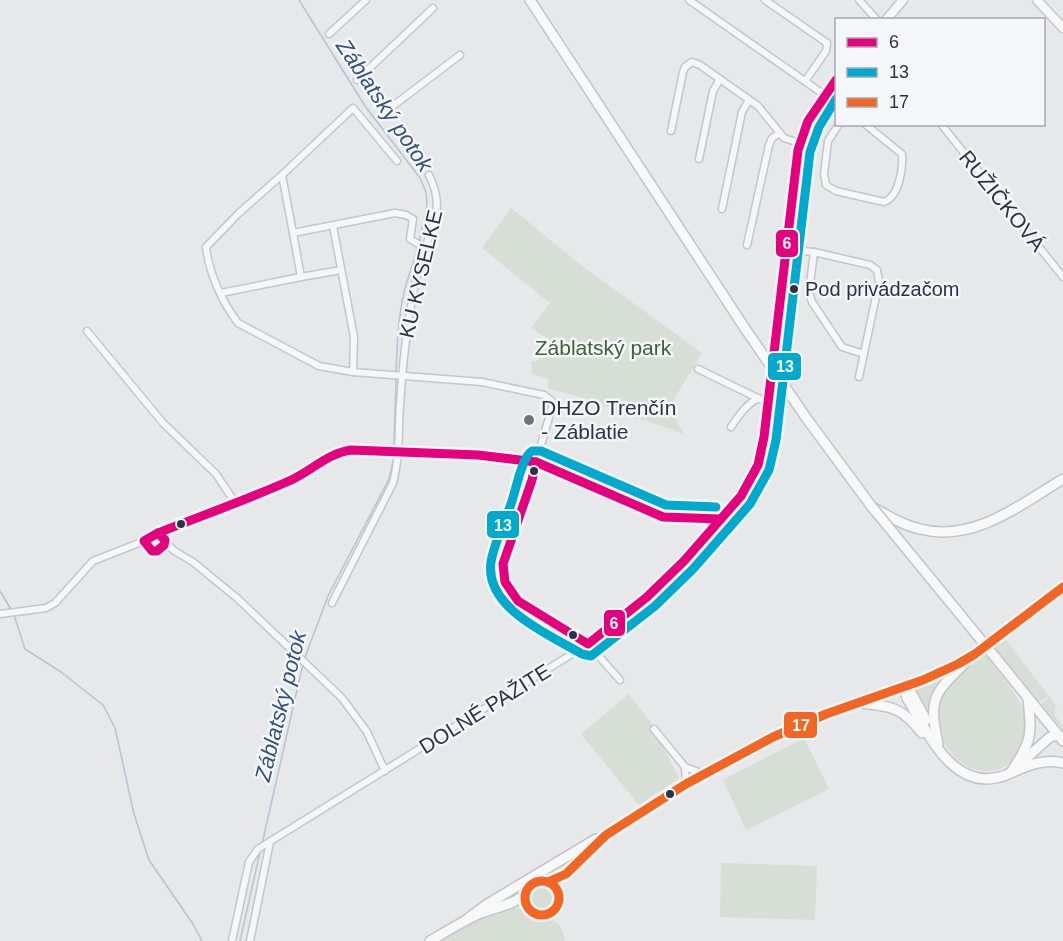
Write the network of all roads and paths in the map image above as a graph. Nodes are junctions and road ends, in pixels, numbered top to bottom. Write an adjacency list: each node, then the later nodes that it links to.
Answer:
1 (366, 0): 12 (street)
2 (530, 0): 56 (main road, bridge)
3 (689, 0): 16 (street)
4 (765, 0): 16 (street)
5 (860, 0): 9 (street)
6 (903, 0): 10 (street)
7 (1036, 0): 11 (street)
8 (433, 8): 15 (street)
9 (875, 18)
10 (888, 18)
11 (1063, 28)
12 (329, 34)
13 (460, 55): 21 (street)
14 (720, 79): 19 (street); 25 (street); 28 (street)
15 (357, 80)
16 (806, 81): 18 (street)
17 (835, 82): 18 (street, DOLNÉ PAŽITE)
18 (825, 95): 20 (street); 27 (street, DOLNÉ PAŽITE)
19 (749, 100): 26 (street); 32 (street)
20 (835, 102)
21 (381, 115)
22 (837, 126): 23 (street)
23 (867, 126)
24 (943, 126): 41 (street, RUŽIČKOVÁ)
25 (671, 131)
26 (780, 133): 27 (street); 35 (street)
27 (800, 143): 37 (street, DOLNÉ PAŽITE)
28 (699, 159)
29 (397, 161): 30 (street)
30 (282, 175): 34 (street); 42 (street)
31 (429, 175): 36 (street, KU KYSELKE)
32 (722, 209)
33 (333, 226): 34 (street, KU KYSELKE); 36 (street, KU KYSELKE); 39 (street)
34 (293, 233): 40 (street)
35 (747, 245)
36 (424, 247): 47 (street, KU KYSELKE)
37 (787, 250): 38 (street); 50 (street, DOLNÉ PAŽITE)
38 (814, 252): 44 (street); 44 (street)
39 (340, 270): 40 (street); 46 (street)
40 (301, 277): 42 (street)
41 (1063, 277)
42 (221, 293): 46 (street)
43 (87, 331): 55 (street)
44 (864, 354): 48 (street)
45 (698, 369): 49 (street)
46 (353, 372): 47 (street)
47 (402, 375): 52 (street, KU KYSELKE); 53 (street)
48 (859, 377)
49 (758, 398): 50 (street); 51 (street)
50 (768, 403): 57 (street, DOLNÉ PAŽITE)
51 (731, 427)
52 (399, 452): 53 (street); 55 (street); 62 (street, KU KYSELKE)
53 (536, 462): 57 (street); 64 (street)
54 (1063, 479): 56 (main road)
55 (234, 501): 58 (street)
56 (872, 507): 68 (main road, bridge)
57 (720, 519): 64 (street, DOLNÉ PAŽITE)
58 (158, 532): 59 (street); 60 (street)
59 (165, 540): 60 (street); 75 (street)
60 (144, 541): 63 (street)
61 (1063, 587): 65 (main road)
62 (332, 603)
63 (0, 614)
64 (588, 644): 66 (street); 75 (street, DOLNÉ PAŽITE)
65 (975, 654): 67 (main road); 72 (main road)
66 (620, 680)
67 (907, 685): 69 (main road); 72 (main road)
68 (1028, 699): 71 (main road); 76 (main road)
69 (855, 703): 72 (main road); 77 (main road)
70 (654, 729): 74 (street)
71 (1061, 738): 76 (main road)
72 (940, 752): 76 (main road)
73 (1063, 763): 76 (main road)
74 (685, 767): 77 (street); 78 (street)
75 (385, 771): 80 (street, DOLNÉ PAŽITE)
76 (1011, 772)
77 (704, 774): 78 (main road)
78 (686, 784): 79 (main road)
79 (606, 835): 81 (main road); 87 (main road)
80 (268, 843): 88 (street, DOLNÉ PAŽITE); 89 (street)
81 (566, 874): 82 (main road); 83 (main road)
82 (548, 882): 83 (main road); 84 (main road)
83 (558, 893): 86 (main road)
84 (525, 895): 85 (main road); 86 (main road)
85 (510, 904): 86 (main road); 87 (main road)
86 (529, 908)
87 (466, 920): 90 (main road)
88 (232, 941)
89 (250, 941)
90 (430, 941)

